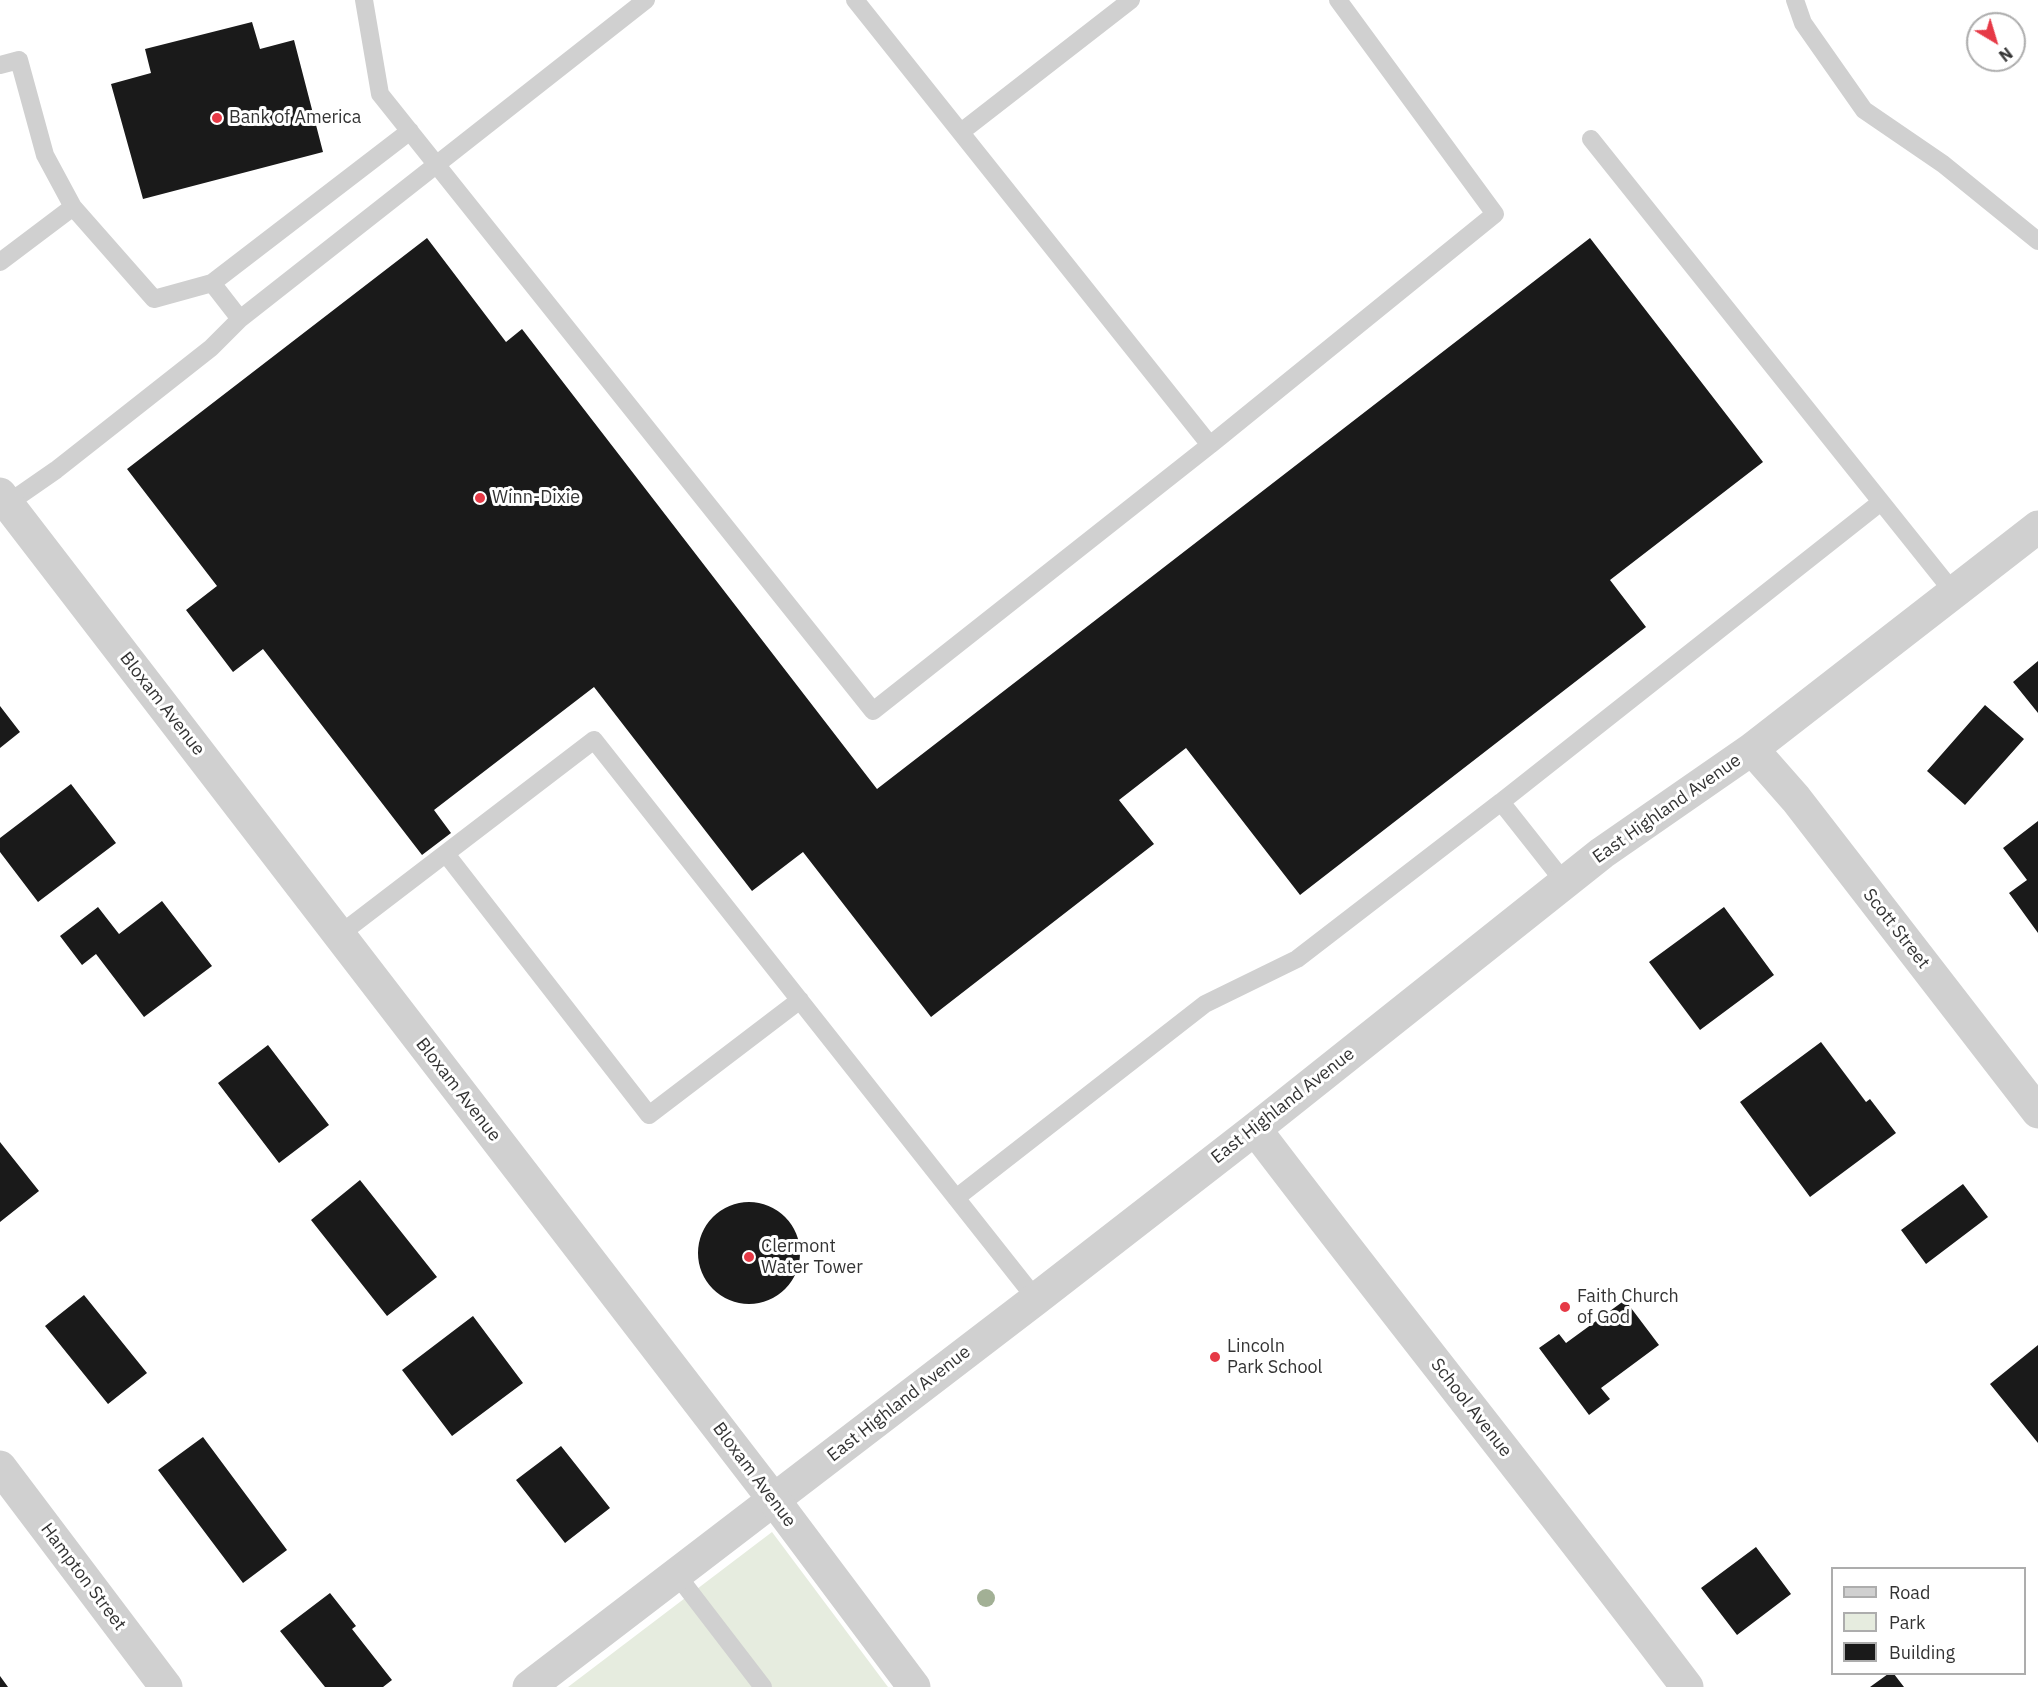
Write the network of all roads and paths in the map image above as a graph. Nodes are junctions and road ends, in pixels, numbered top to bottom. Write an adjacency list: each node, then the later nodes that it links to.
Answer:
1 (364, 0): 8 (lane)
2 (646, 0): 11 (lane)
3 (855, 0): 9 (lane)
4 (1131, 0): 9 (lane)
5 (1338, 0): 17 (lane)
6 (1795, 0): 13 (lane)
7 (0, 65): 12 (lane)
8 (410, 131): 11 (lane); 15 (lane)
9 (961, 132): 17 (lane)
10 (1592, 139): 18 (lane)
11 (435, 164): 16 (lane); 17 (lane)
12 (73, 207): 14 (lane); 15 (lane)
13 (2038, 241)
14 (0, 262)
15 (212, 283): 16 (lane)
16 (240, 319): 19 (lane)
17 (1209, 445)
18 (1881, 502): 21 (lane); 23 (lane)
19 (2, 503): 26 (street, Bloxam Avenue)
20 (2038, 527): 21 (street, East Highland Avenue)
21 (1954, 593): 22 (street, East Highland Avenue)
22 (1752, 749): 25 (street, East Highland Avenue); 28 (street, Scott Street)
23 (1501, 802): 25 (lane); 30 (lane)
24 (446, 854): 26 (lane); 27 (lane); 27 (lane)
25 (1565, 883): 29 (street, East Highland Avenue)
26 (339, 935): 33 (street, Bloxam Avenue)
27 (800, 1000): 30 (lane)
28 (2038, 1112)
29 (1255, 1129): 31 (street, East Highland Avenue); 39 (street, School Avenue)
30 (956, 1198): 31 (lane)
31 (1036, 1299): 33 (street, East Highland Avenue)
32 (0, 1467): 35 (street, Hampton Street)
33 (774, 1500): 34 (street, East Highland Avenue); 38 (street, Bloxam Avenue)
34 (677, 1575): 36 (street, East Highland Avenue); 37 (lane)
35 (166, 1687)
36 (529, 1687)
37 (763, 1687)
38 (914, 1687)
39 (1687, 1687)

